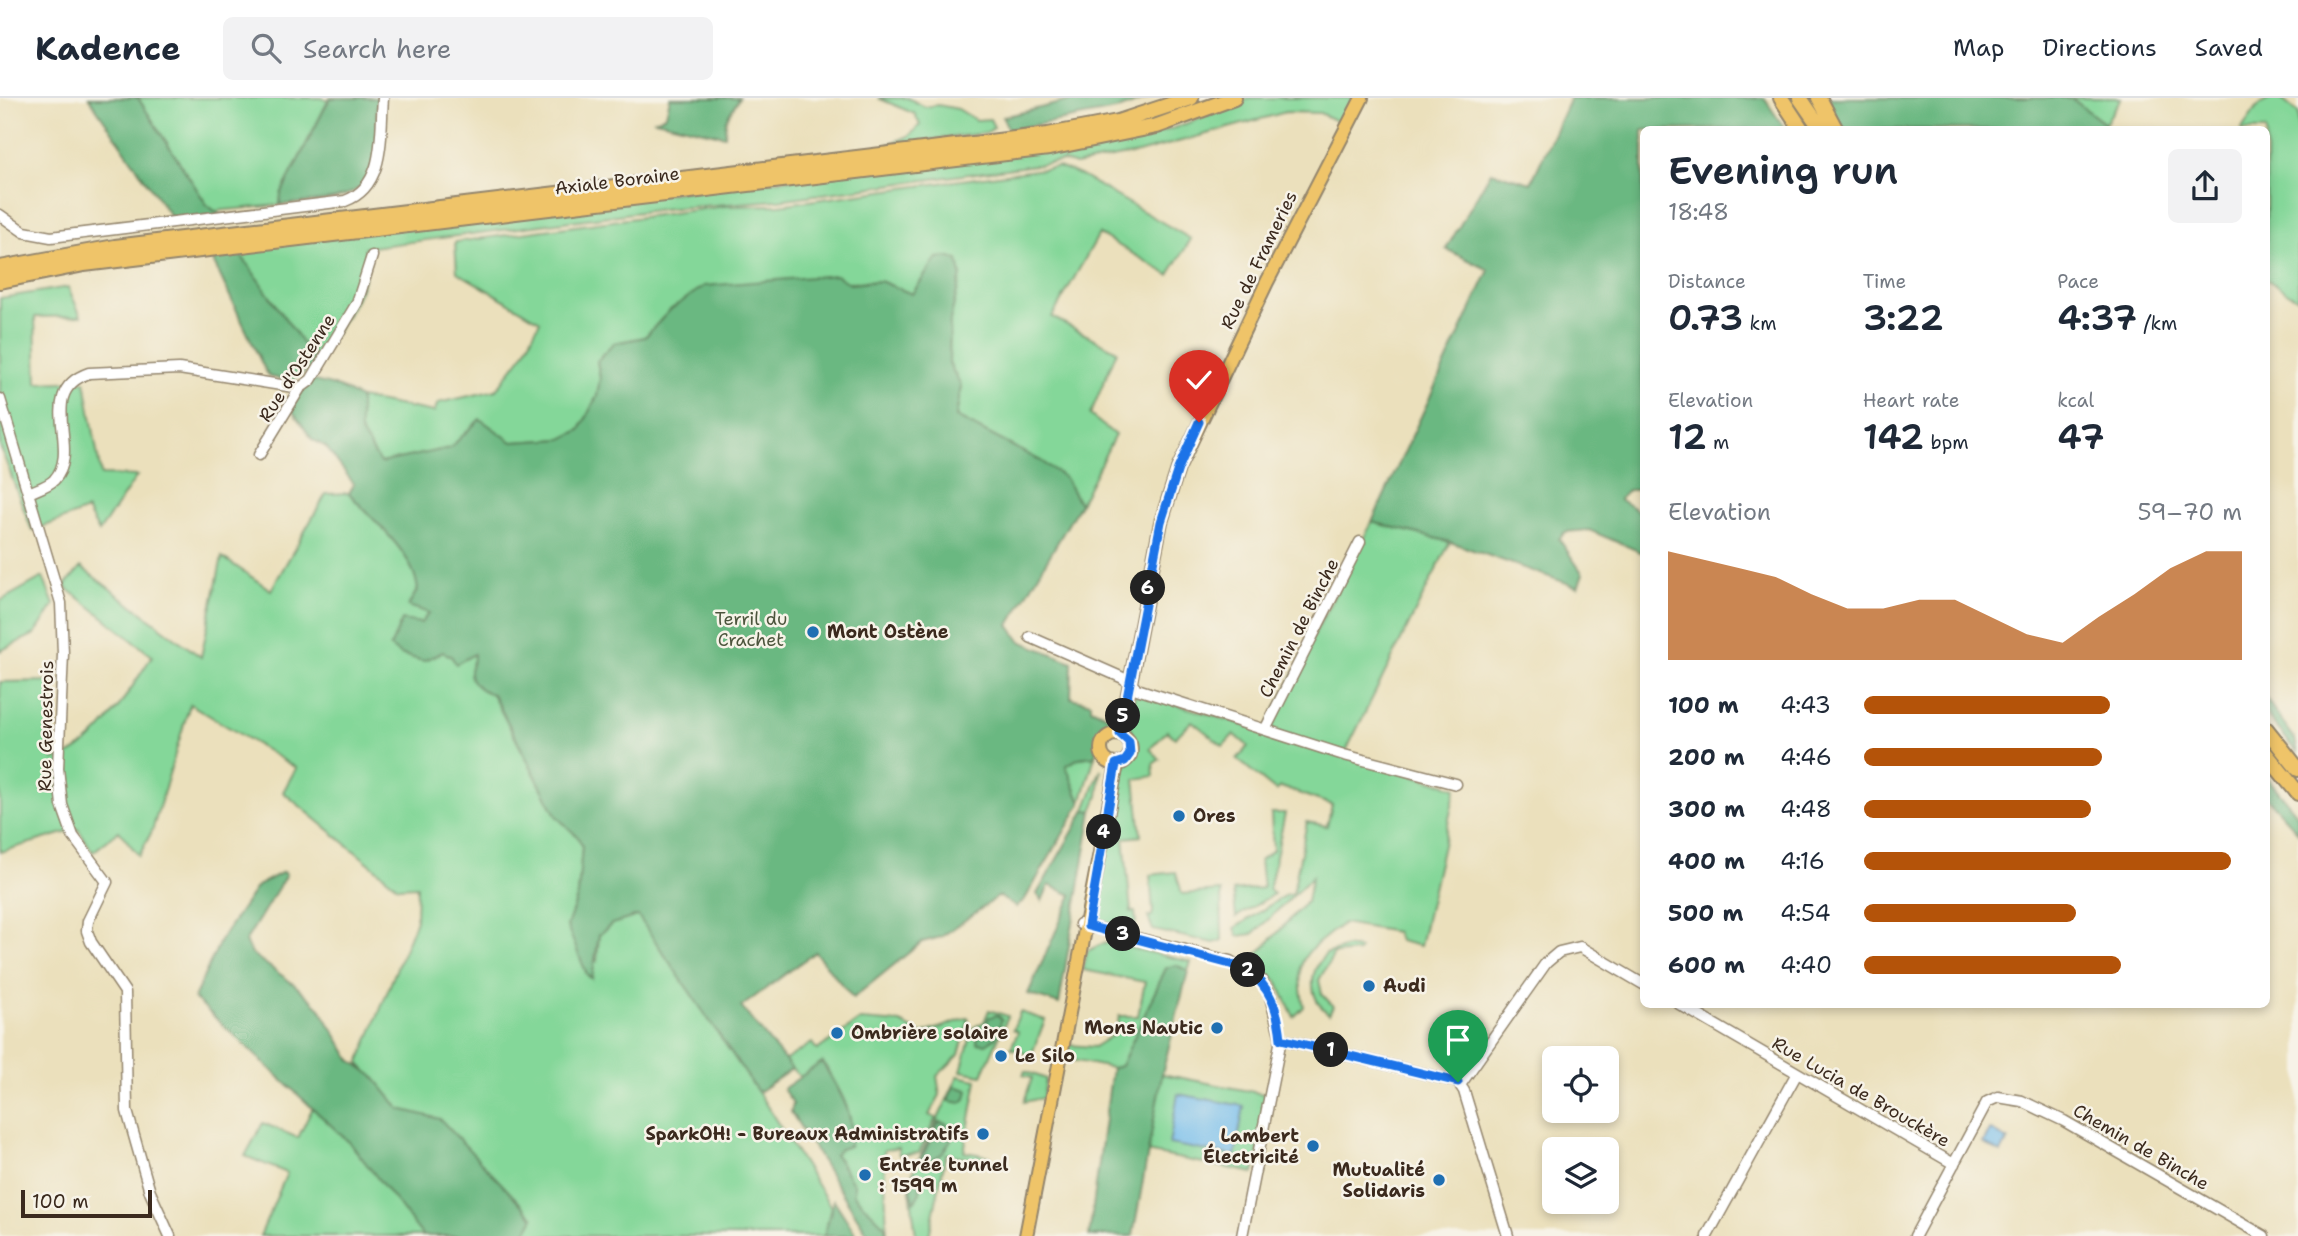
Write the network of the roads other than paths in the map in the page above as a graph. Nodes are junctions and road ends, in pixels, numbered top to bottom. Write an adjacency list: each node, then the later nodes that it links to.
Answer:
1 (383, 98): 11 (street)
2 (1191, 98): 12 (highway, Axiale Boraine)
3 (1234, 98): 12 (highway, Axiale Boraine)
4 (1362, 98): 23 (main road, Rue de Frameries)
5 (1781, 98): 8 (highway)
6 (1800, 98): 9 (highway)
7 (1819, 98): 10 (highway)
8 (1799, 126)
9 (1819, 126)
10 (1834, 126)
11 (0, 215)
12 (236, 238): 13 (highway, Axiale Boraine)
13 (190, 244): 15 (highway, Axiale Boraine); 16 (highway, Axiale Boraine)
14 (372, 256): 17 (street, Rue d'Ostenne)
15 (0, 268)
16 (0, 281)
17 (300, 387): 19 (street, Rue d'Ostenne); 20 (street)
18 (0, 399): 20 (street, Rue Genestrois)
19 (260, 455)
20 (29, 492): 39 (street, Rue Genestrois)
21 (1360, 542): 24 (street, Chemin de Binche)
22 (1030, 637): 23 (street)
23 (1130, 683): 24 (street); 25 (main road, Rue de Frameries)
24 (1266, 728): 30 (street)
25 (1120, 734): 28 (main road); 28 (main road)
26 (2270, 734): 29 (highway)
27 (2270, 759): 31 (highway)
28 (1112, 763): 32 (main road)
29 (2298, 769)
30 (1456, 784)
31 (2298, 793)
32 (1084, 925): 35 (street); 40 (main road)
33 (1640, 982): 37 (street)
34 (1686, 1008): 36 (street, Rue Lucia de Brouckère)
35 (1281, 1039): 37 (street); 41 (street)
36 (1797, 1073): 38 (street, Rue Lucia de Brouckère); 43 (street)
37 (1461, 1085): 42 (street)
38 (1954, 1164): 44 (street); 45 (street, Chemin de Binche)
39 (170, 1236)
40 (1026, 1236)
41 (1242, 1236)
42 (1508, 1236)
43 (1707, 1236)
44 (1915, 1236)
45 (2264, 1236)

